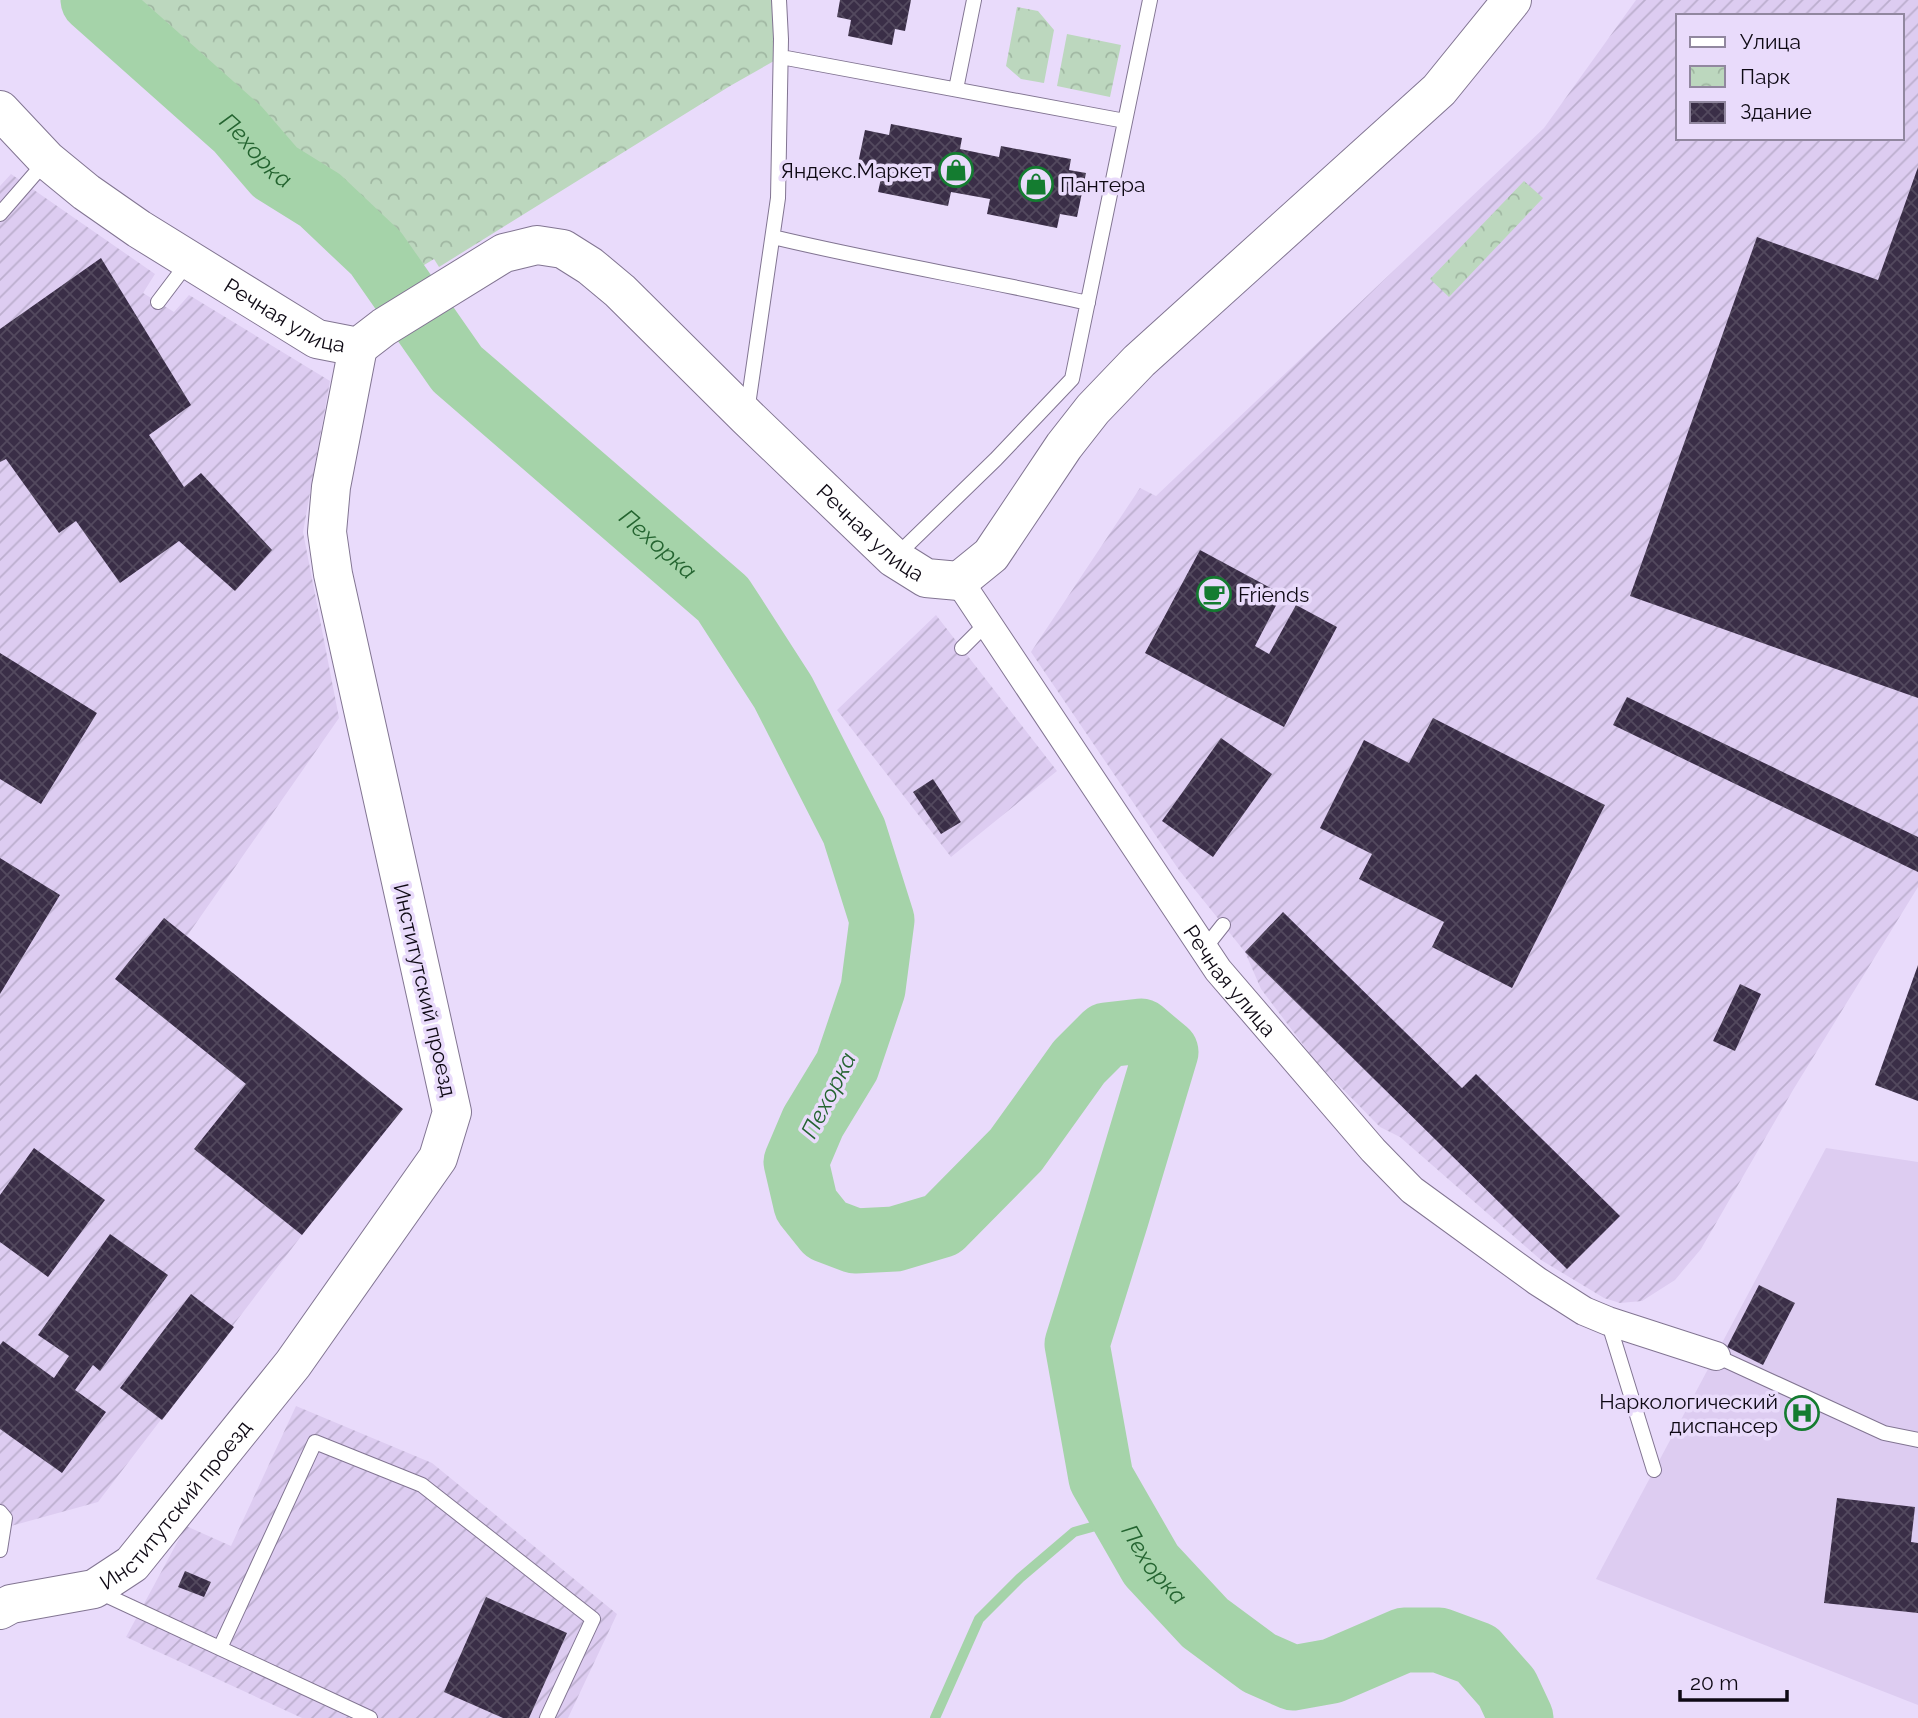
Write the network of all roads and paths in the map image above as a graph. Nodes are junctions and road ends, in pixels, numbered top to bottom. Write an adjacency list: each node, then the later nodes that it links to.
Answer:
1 (779, 0): 5 (lane)
2 (974, 0): 6 (lane)
3 (1150, 0): 8 (lane)
4 (1512, 0): 18 (street)
5 (781, 57): 6 (lane); 11 (lane)
6 (956, 89): 8 (lane)
7 (0, 110): 9 (street, Речная улица)
8 (1125, 121): 14 (lane)
9 (47, 160): 10 (lane); 12 (street, Речная улица)
10 (0, 214)
11 (773, 237): 14 (lane); 16 (lane)
12 (190, 260): 13 (lane); 15 (street, Речная улица)
13 (158, 302)
14 (1088, 303): 17 (lane)
15 (371, 337): 16 (street, Речная улица); 29 (street, Институтский проезд)
16 (747, 417): 17 (street, Речная улица)
17 (894, 558): 18 (street, Речная улица)
18 (959, 581): 19 (street, Речная улица)
19 (987, 623): 20 (lane); 22 (street, Речная улица)
20 (962, 648)
21 (1223, 925): 22 (lane)
22 (1204, 949): 23 (street, Речная улица)
23 (1608, 1321): 24 (street, Речная улица); 26 (lane)
24 (1716, 1356): 25 (lane)
25 (1918, 1440)
26 (1654, 1470)
27 (0, 1512): 28 (lane)
28 (0, 1550)
29 (94, 1590): 30 (street, Институтский проезд); 31 (lane)
30 (0, 1610)
31 (219, 1648): 32 (lane); 33 (lane)
32 (370, 1718)
33 (547, 1718)

